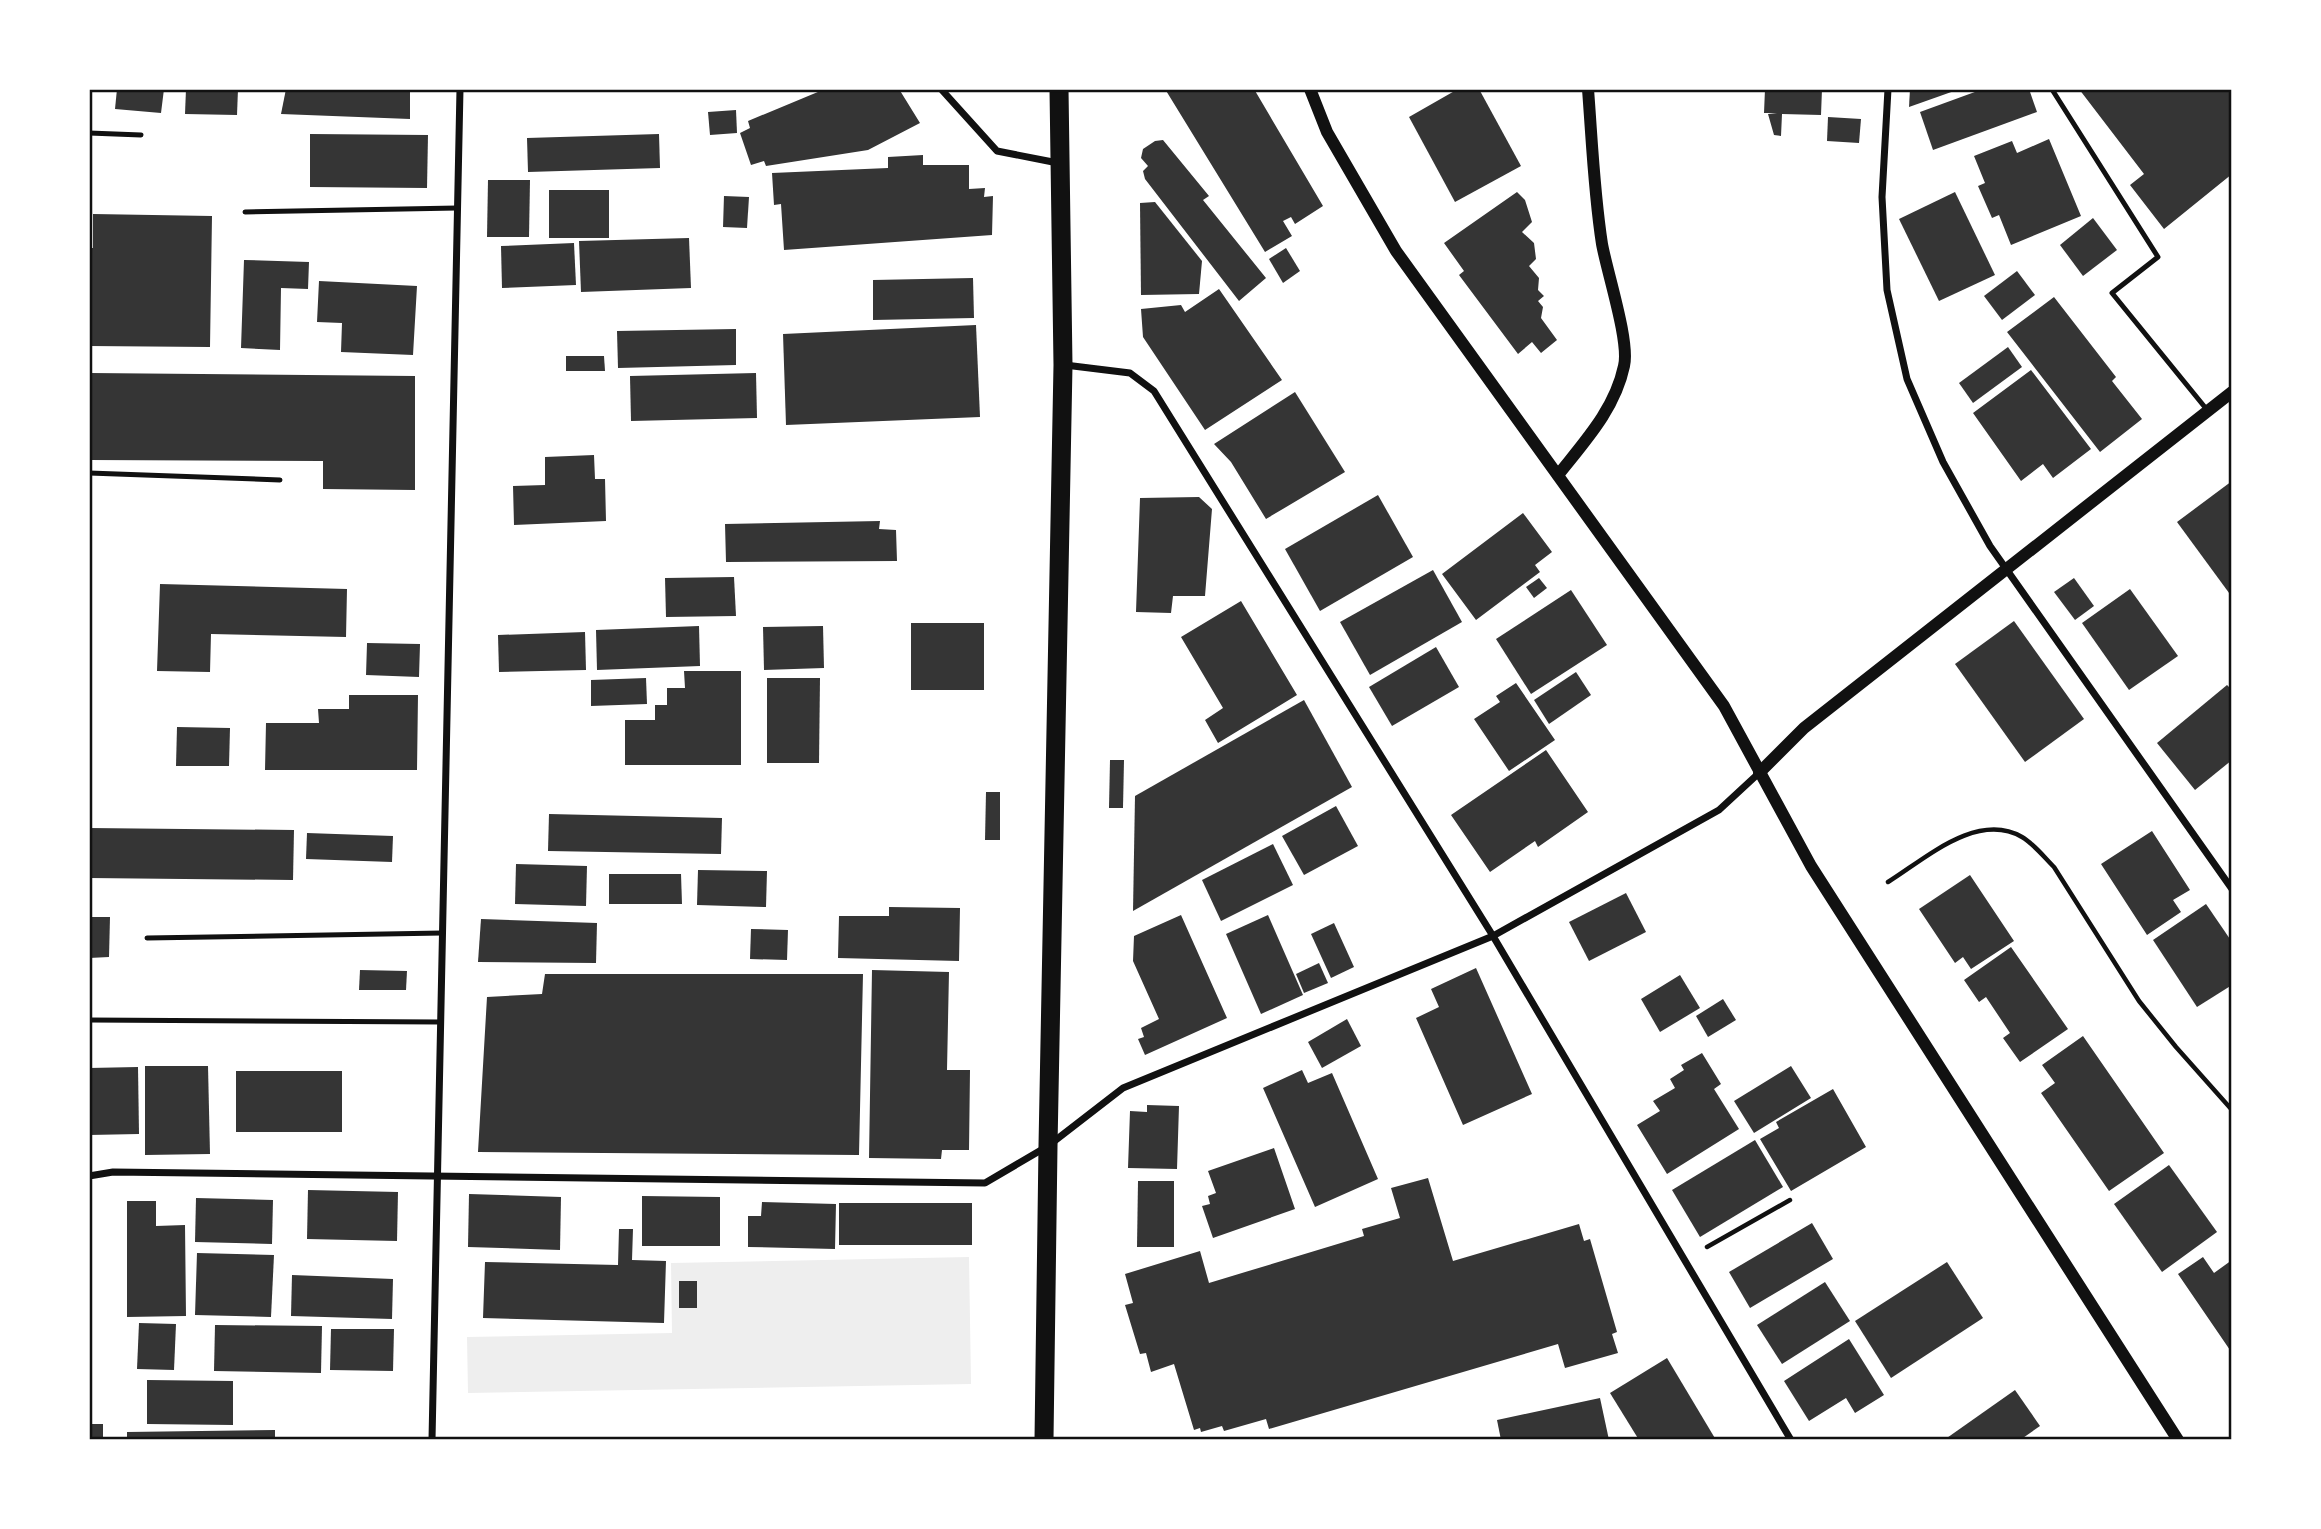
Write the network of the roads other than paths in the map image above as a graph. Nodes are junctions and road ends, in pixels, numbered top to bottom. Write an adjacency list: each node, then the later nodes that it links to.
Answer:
1 (460, 89): 11 (street)
2 (941, 89): 10 (street)
3 (1059, 89): 10 (highway)
4 (1310, 89): 17 (street)
5 (1588, 89): 17 (street)
6 (1888, 89): 19 (street)
7 (2053, 91): 15 (lane)
8 (89, 133): 9 (lane)
9 (141, 135)
10 (1062, 164): 13 (highway)
11 (457, 208): 12 (lane); 22 (street)
12 (245, 212)
13 (1063, 365): 23 (street); 27 (highway)
14 (2232, 392): 15 (street)
15 (2208, 411): 19 (street)
16 (89, 473): 18 (lane)
17 (1559, 475): 20 (street)
18 (280, 480)
19 (2008, 570): 20 (street); 21 (street)
20 (1759, 773): 23 (street); 33 (street)
21 (2232, 889)
22 (442, 933): 24 (lane); 26 (street)
23 (1493, 936): 27 (street); 32 (street)
24 (146, 938)
25 (89, 1020): 26 (lane)
26 (440, 1023): 29 (street)
27 (1048, 1146): 29 (street); 31 (highway)
28 (89, 1176): 29 (street)
29 (436, 1177): 30 (street)
30 (432, 1440)
31 (1044, 1440)
32 (1791, 1440)
33 (2178, 1440)

